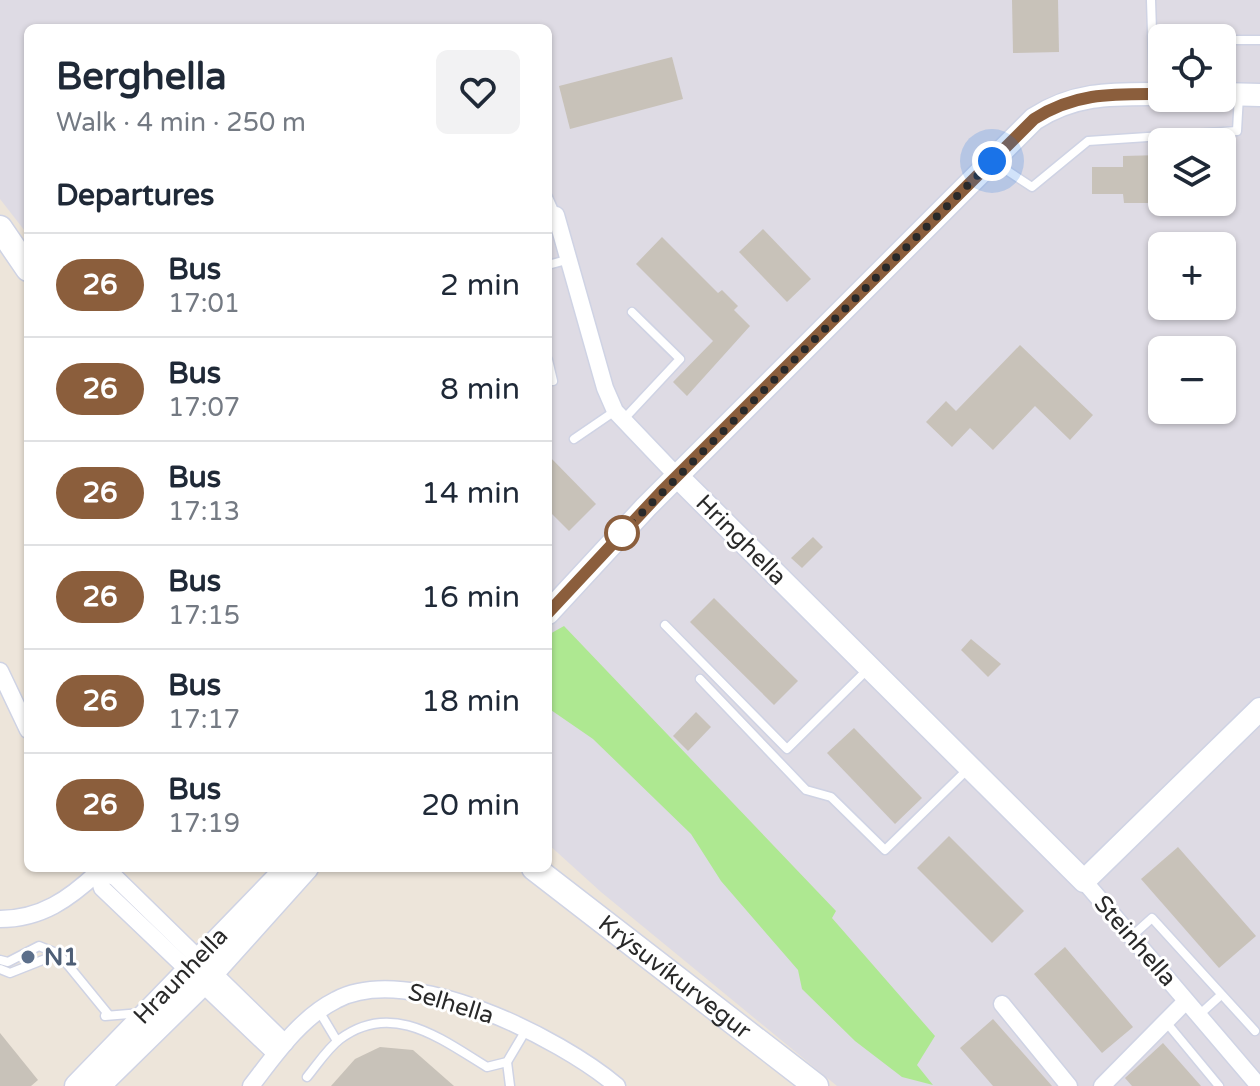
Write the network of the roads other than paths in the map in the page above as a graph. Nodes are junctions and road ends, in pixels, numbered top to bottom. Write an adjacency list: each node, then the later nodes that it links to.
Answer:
1 (1151, 0): 2 (lane)
2 (1155, 24)
3 (1236, 40): 4 (lane)
4 (1260, 40)
5 (1148, 94): 7 (street, Hringhella)
6 (1240, 94): 7 (lane)
7 (992, 161): 19 (street, Hringhella)
8 (552, 206): 9 (lane)
9 (556, 215): 11 (street)
10 (0, 228): 12 (main road)
11 (571, 259): 13 (lane); 17 (street)
12 (24, 263)
13 (552, 264)
14 (632, 312): 17 (lane)
15 (552, 377): 16 (lane)
16 (553, 381)
17 (619, 416): 18 (lane); 19 (street)
18 (574, 439)
19 (677, 476): 20 (street); 22 (street, Hringhella)
20 (552, 608)
21 (665, 625): 22 (lane)
22 (869, 668): 27 (street, Hringhella)
23 (0, 671): 26 (street)
24 (700, 679): 27 (lane)
25 (1260, 709): 33 (street)
26 (24, 722)
27 (970, 768): 33 (street, Hringhella)
28 (95, 872): 34 (street)
29 (102, 872): 39 (street)
30 (284, 872): 39 (street, Hraunhella)
31 (303, 872): 39 (street, Hraunhella)
32 (539, 872): 58 (main road, Krýsuvíkurvegur)
33 (1084, 881): 35 (street, Steinhella)
34 (0, 919)
35 (1131, 937): 40 (lane); 41 (street, Steinhella)
36 (59, 954): 37 (lane); 38 (lane); 44 (lane)
37 (0, 960)
38 (0, 969)
39 (200, 971): 44 (street, Hraunhella); 50 (street); 54 (street, Hraunhella)
40 (1221, 995): 45 (lane); 48 (lane)
41 (1186, 1001): 45 (street, Steinhella); 46 (street, Steinhella)
42 (1002, 1004): 59 (street)
43 (319, 1011): 47 (street, Selhella); 49 (lane); 50 (street, Selhella)
44 (145, 1013): 53 (street, Hraunhella)
45 (1198, 1015): 62 (street, Steinhella)
46 (1165, 1022): 60 (street, Steinhella); 61 (lane)
47 (526, 1029): 51 (lane); 57 (street, Selhella)
48 (1255, 1031)
49 (337, 1041): 51 (lane); 52 (lane)
50 (280, 1048): 55 (street, Selhella)
51 (507, 1062): 56 (lane)
52 (307, 1077)
53 (76, 1086)
54 (99, 1086)
55 (251, 1086)
56 (510, 1086)
57 (617, 1086)
58 (816, 1086)
59 (1069, 1086)
60 (1102, 1086)
61 (1219, 1086)
62 (1259, 1086)

